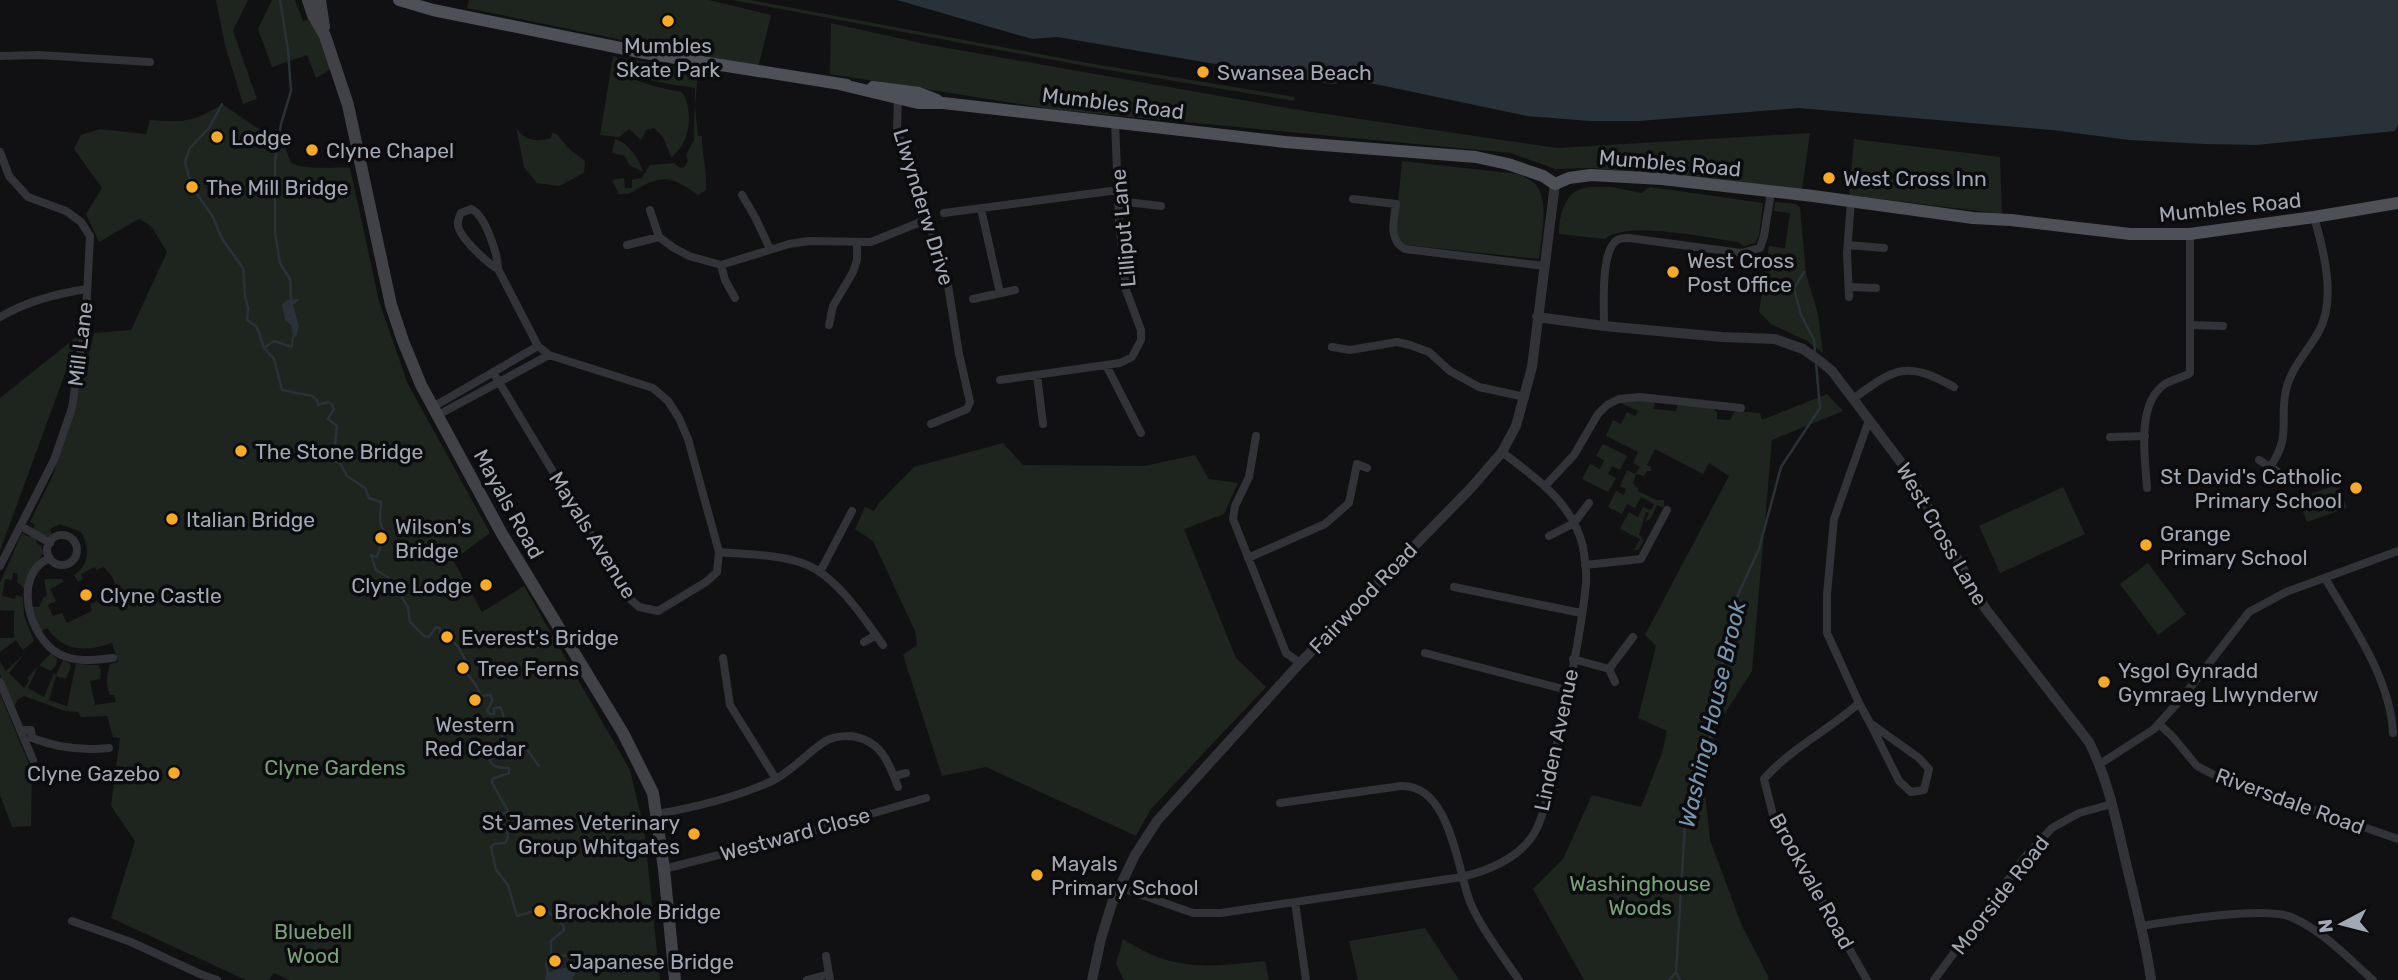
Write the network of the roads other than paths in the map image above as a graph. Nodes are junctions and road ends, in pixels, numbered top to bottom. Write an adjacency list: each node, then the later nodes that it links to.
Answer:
1 (308, 0): 4 (main road, Mayals Road)
2 (320, 0): 4 (main road, Mayals Road)
3 (399, 0): 7 (main road, Mumbles Road)
4 (325, 36): 60 (main road, Mayals Road)
5 (0, 56): 6 (street)
6 (150, 62)
7 (898, 94): 8 (main road, Mumbles Road); 23 (street, Llwynderw Drive)
8 (1115, 122): 10 (main road, Mumbles Road); 11 (street, Lilliput Lane)
9 (0, 152): 36 (street, Mill Lane)
10 (1555, 184): 12 (main road, Mumbles Road); 32 (street, Fairwood Road)
11 (1118, 190): 15 (street, Lilliput Lane); 19 (street)
12 (1771, 192): 16 (main road, Mumbles Road); 46 (street)
13 (742, 195): 30 (street)
14 (1353, 199): 32 (street)
15 (1118, 201): 18 (street); 51 (street, Lilliput Lane)
16 (1851, 201): 24 (main road, Mumbles Road); 28 (street)
17 (2398, 203): 22 (main road, Mumbles Road)
18 (1161, 206)
19 (981, 209): 21 (street); 38 (street)
20 (650, 210): 25 (street)
21 (944, 213)
22 (2314, 218): 24 (main road, Mumbles Road); 69 (street)
23 (928, 219): 26 (street); 62 (street, Llwynderw Drive)
24 (2190, 234): 45 (street)
25 (659, 237): 27 (street); 31 (street)
26 (857, 242): 30 (street); 44 (street)
27 (627, 245)
28 (1848, 245): 29 (street); 34 (street)
29 (1884, 248)
30 (771, 249): 31 (street)
31 (721, 265): 40 (street)
32 (1545, 267): 43 (street, Fairwood Road)
33 (498, 269): 33 (street); 48 (street)
34 (1849, 287): 35 (street); 39 (street)
35 (1876, 288)
36 (87, 289): 42 (street); 77 (street, Mill Lane)
37 (1015, 290): 38 (street)
38 (1000, 293): 41 (street)
39 (1849, 297)
40 (735, 298)
41 (973, 299)
42 (0, 317)
43 (1537, 317): 46 (street, West Cross Lane); 57 (street, Fairwood Road)
44 (829, 325)
45 (2191, 325): 47 (street); 66 (street)
46 (1604, 326): 58 (street, West Cross Lane)
47 (2223, 326)
48 (538, 346): 50 (street); 52 (street)
49 (1332, 347): 57 (street)
50 (550, 355): 55 (street); 81 (street)
51 (1106, 365): 53 (street, Lilliput Lane); 64 (street)
52 (493, 372): 55 (street, Mayals Avenue); 60 (street)
53 (1037, 375): 54 (street, Lilliput Lane); 63 (street)
54 (1000, 380)
55 (499, 382): 60 (street); 81 (street, Mayals Avenue)
56 (1954, 387): 58 (street)
57 (1525, 397): 68 (street, Fairwood Road)
58 (1853, 399): 61 (street, West Cross Lane)
59 (1741, 408): 71 (street)
60 (436, 411): 118 (main road, Mayals Road)
61 (1869, 420): 103 (street); 110 (street, West Cross Lane)
62 (931, 424)
63 (1043, 424)
64 (1141, 433)
65 (1256, 436): 83 (street)
66 (2145, 436): 67 (street); 72 (street)
67 (2110, 437)
68 (1502, 452): 71 (street, Linden Avenue); 98 (street, Fairwood Road)
69 (2259, 460)
70 (1367, 468): 83 (street)
71 (1546, 485): 76 (street, Linden Avenue)
72 (2147, 488)
73 (1589, 503): 76 (street)
74 (1667, 510): 84 (street)
75 (852, 511): 86 (street)
76 (1574, 523): 78 (street); 84 (street, Linden Avenue)
77 (21, 526): 79 (street); 85 (street, Mill Lane)
78 (1549, 536)
79 (50, 542): 82 (street); 82 (street)
80 (2398, 551): 87 (street)
81 (719, 552): 86 (street)
82 (50, 558): 95 (street)
83 (1248, 558): 98 (street)
84 (1585, 565): 89 (street, Linden Avenue)
85 (0, 566)
86 (820, 572): 90 (street)
87 (2325, 578): 105 (street); 107 (street)
88 (1454, 587): 89 (street)
89 (1581, 613): 97 (street, Linden Avenue)
90 (876, 635): 92 (street); 93 (street)
91 (1633, 637): 99 (street)
92 (864, 642)
93 (883, 645)
94 (1425, 653): 102 (street)
95 (113, 657)
96 (723, 658): 113 (street)
97 (1573, 659): 99 (street); 102 (street, Linden Avenue)
98 (1300, 663): 122 (street, Fairwood Road)
99 (1609, 669): 101 (street)
100 (0, 682): 106 (street)
101 (1615, 682)
102 (1567, 690): 121 (street, Linden Avenue)
103 (1859, 703): 104 (street); 134 (street, Brookvale Road)
104 (1870, 723): 104 (street)
105 (2158, 724): 110 (street); 119 (street, Riversdale Road)
106 (22, 730): 108 (street); 109 (street)
107 (2393, 733)
108 (109, 748)
109 (33, 760)
110 (2100, 764): 117 (street, West Cross Lane)
111 (906, 773): 112 (street)
112 (894, 776): 113 (street); 114 (street)
113 (776, 779): 118 (street)
114 (898, 787)
115 (926, 798): 120 (street, Westward Close)
116 (1280, 803): 121 (street)
117 (2112, 804): 125 (street, West Cross Lane); 135 (street, Moorside Road)
118 (657, 814): 120 (main road, Mayals Road)
119 (2398, 839)
120 (664, 869): 129 (main road, Mayals Road)
121 (1462, 877): 123 (street, Linden Avenue); 133 (street)
122 (1119, 887): 123 (street, Linden Avenue); 131 (street, Fairwood Road)
123 (1296, 902): 132 (street)
124 (72, 921): 128 (street)
125 (2141, 926): 136 (street, West Cross Lane); 137 (street)
126 (827, 956): 127 (street)
127 (830, 977): 130 (street)
128 (217, 980)
129 (675, 980)
130 (807, 980)
131 (1092, 980)
132 (1306, 980)
133 (1519, 980)
134 (1867, 980)
135 (1934, 980)
136 (2151, 980)
137 (2373, 980)

